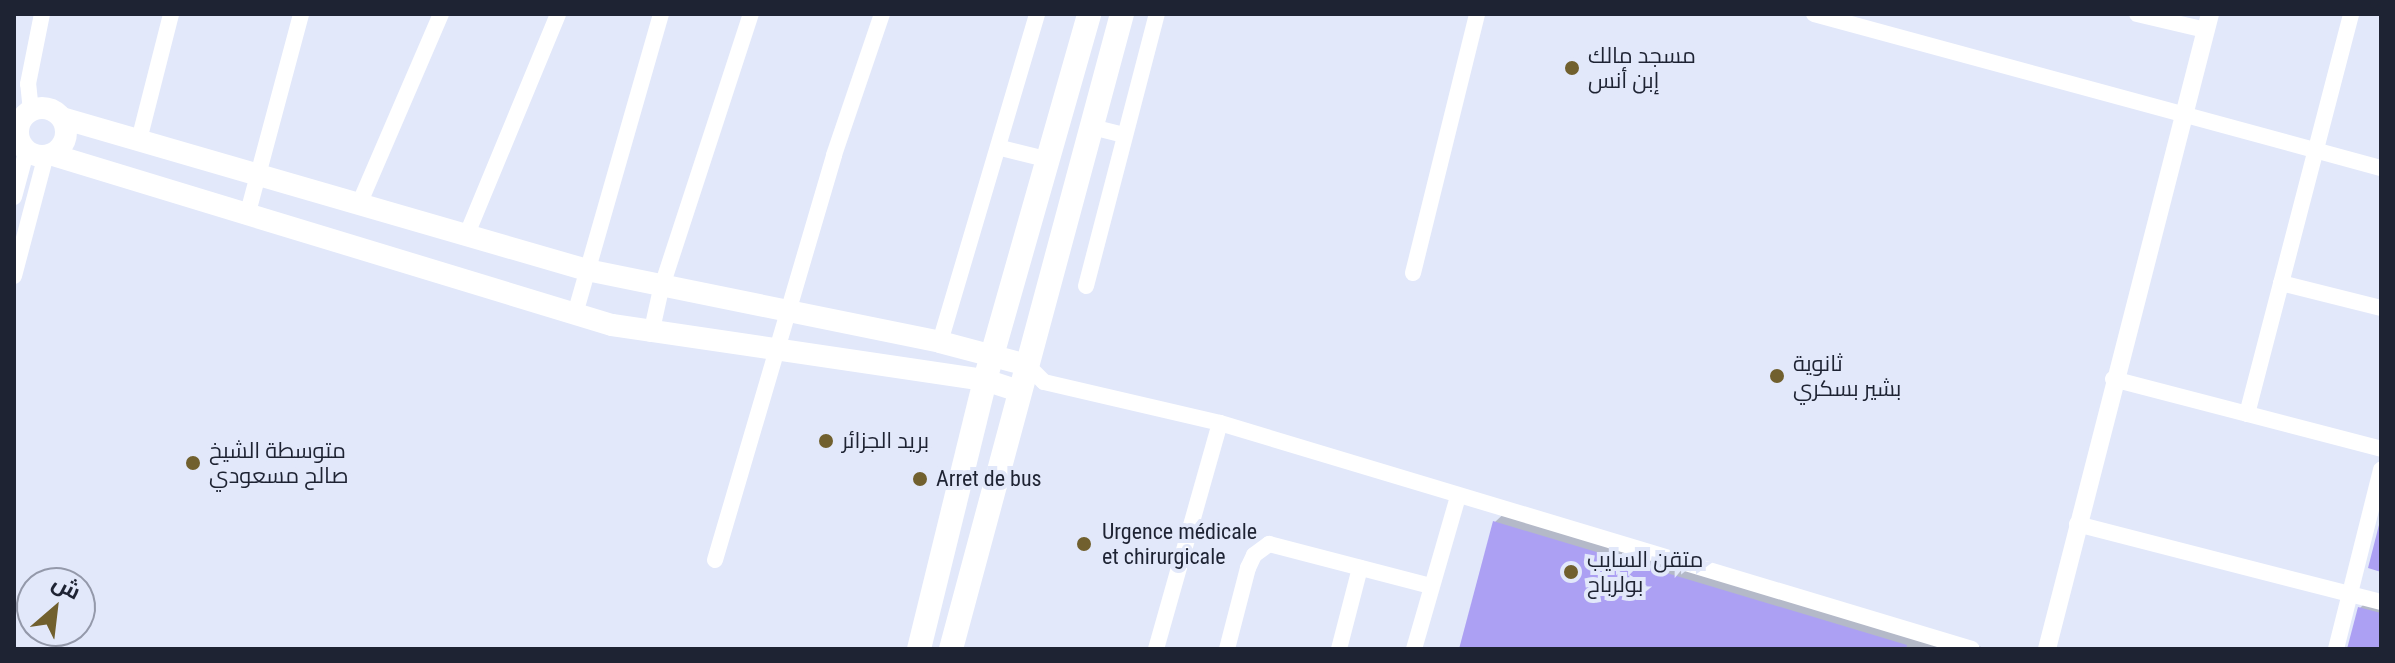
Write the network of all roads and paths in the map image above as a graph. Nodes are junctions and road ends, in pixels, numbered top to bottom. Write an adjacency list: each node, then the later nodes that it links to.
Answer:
1 (42, 14): 20 (street)
2 (171, 14): 25 (street)
3 (301, 14): 31 (street)
4 (558, 14): 35 (street)
5 (661, 14): 36 (street)
6 (751, 14): 41 (street)
7 (882, 14): 43 (street)
8 (1037, 14): 26 (street)
9 (1089, 14): 29 (main road)
10 (1122, 14): 23 (main road)
11 (1157, 14): 24 (street)
12 (1477, 14): 37 (street)
13 (1814, 14): 18 (street)
14 (2137, 14): 17 (street)
15 (2351, 14): 28 (street)
16 (435, 15): 33 (street)
17 (2159, 16): 19 (street)
18 (1850, 18): 21 (street)
19 (2208, 22): 21 (street)
20 (23, 113): 22 (main road); 27 (main road)
21 (2181, 113): 28 (street); 50 (street)
22 (62, 118): 25 (main road); 27 (main road)
23 (1092, 127): 24 (street); 49 (main road)
24 (1124, 135): 40 (street)
25 (139, 140): 31 (main road)
26 (1001, 148): 29 (street); 46 (street)
27 (32, 149): 32 (street); 34 (main road); 38 (street)
28 (2314, 151): 30 (street); 39 (street)
29 (1050, 160): 48 (main road)
30 (2381, 168)
31 (260, 174): 33 (main road); 34 (street)
32 (14, 197)
33 (360, 202): 35 (main road)
34 (247, 216): 44 (main road)
35 (467, 234): 36 (main road)
36 (587, 270): 41 (main road); 44 (street)
37 (1413, 273)
38 (14, 276)
39 (2281, 283): 42 (street); 53 (street)
40 (1086, 286)
41 (661, 289): 43 (main road); 45 (street)
42 (2381, 308)
43 (791, 312): 46 (main road); 47 (street)
44 (575, 314): 45 (main road)
45 (651, 334): 47 (main road)
46 (940, 342): 48 (main road)
47 (775, 351): 51 (main road); 61 (street)
48 (994, 354): 49 (main road); 51 (main road)
49 (1036, 374): 52 (main road); 54 (street)
50 (2113, 379): 53 (street); 59 (street)
51 (985, 380): 52 (main road); 58 (main road)
52 (1018, 391): 60 (main road)
53 (2247, 414): 55 (street)
54 (1220, 423): 57 (street); 69 (street)
55 (2381, 449)
56 (2381, 470): 64 (street)
57 (1458, 497): 63 (street); 73 (street)
58 (954, 521): 60 (main road); 67 (main road)
59 (2077, 524): 64 (street); 66 (street)
60 (984, 528): 68 (main road)
61 (715, 560)
62 (1360, 568): 63 (street); 70 (street); 71 (street)
63 (1430, 586): 72 (street)
64 (2349, 594): 65 (street); 74 (street)
65 (2381, 602)
66 (2043, 647)
67 (919, 649)
68 (951, 649)
69 (1156, 649)
70 (1227, 649)
71 (1339, 649)
72 (1414, 649)
73 (1972, 649)
74 (2336, 649)

